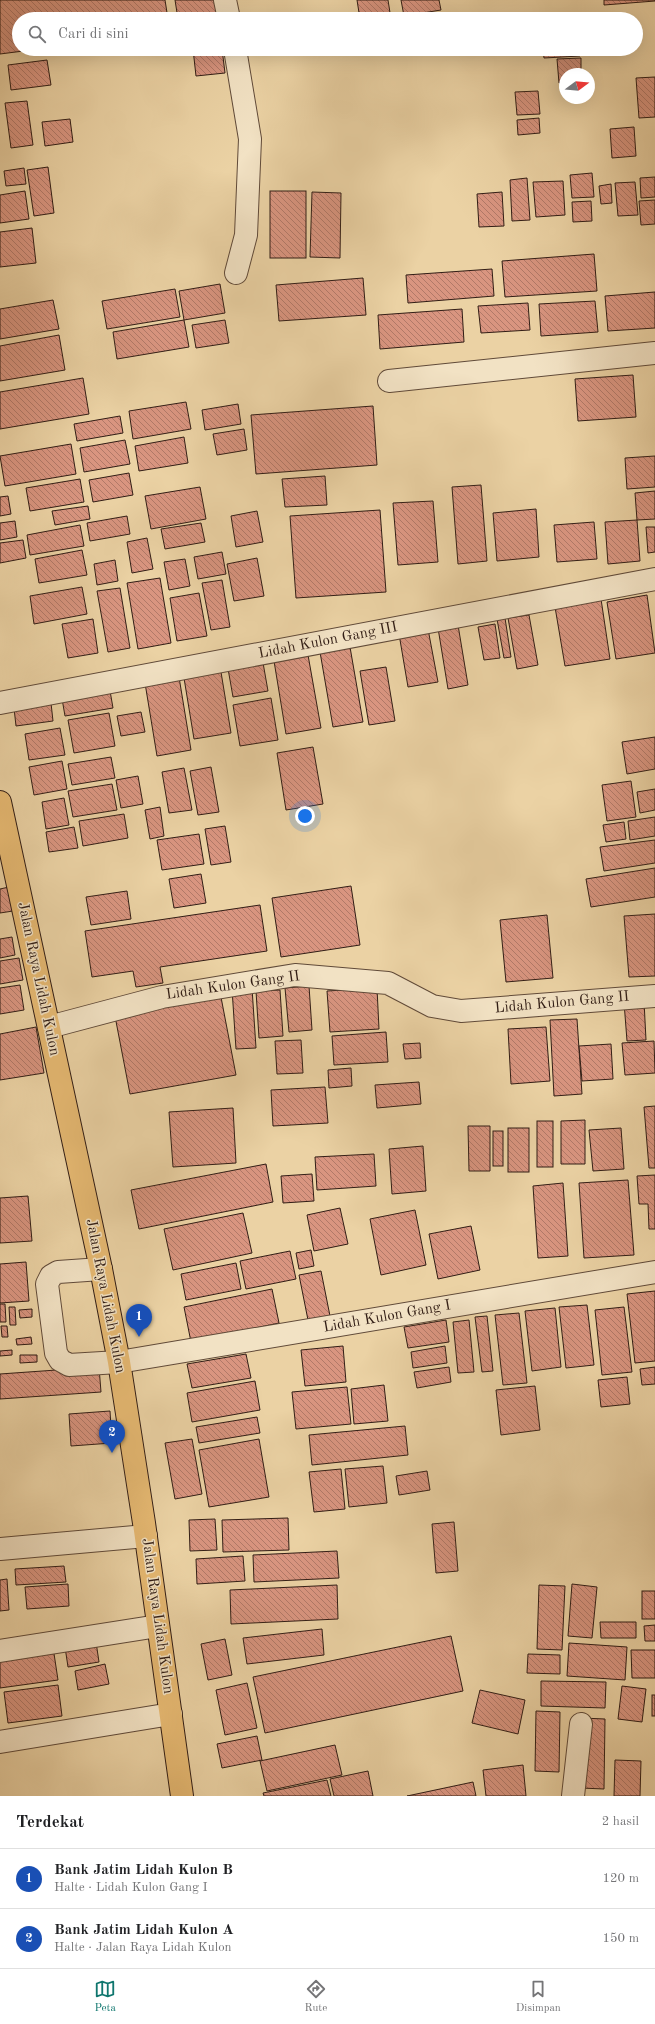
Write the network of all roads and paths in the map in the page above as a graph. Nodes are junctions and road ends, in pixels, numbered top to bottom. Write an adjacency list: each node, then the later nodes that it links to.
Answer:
1 (225, 0): 2 (street)
2 (228, 12)
3 (236, 56): 4 (street)
4 (236, 273)
5 (655, 353): 6 (street)
6 (389, 381)
7 (655, 579): 8 (street, Lidah Kulon Gang III)
8 (0, 703)
9 (0, 802): 11 (main road, Jalan Raya Lidah Kulon)
10 (655, 996): 11 (street, Lidah Kulon Gang II)
11 (49, 1028): 12 (main road, Jalan Raya Lidah Kulon)
12 (101, 1269): 14 (main road, Jalan Raya Lidah Kulon); 14 (street, Lidah Kulon Gang I)
13 (655, 1272): 14 (street, Lidah Kulon Gang I)
14 (119, 1362): 15 (main road, Jalan Raya Lidah Kulon)
15 (146, 1536): 16 (street); 17 (main road, Jalan Raya Lidah Kulon)
16 (0, 1549)
17 (158, 1626): 18 (street); 19 (main road, Jalan Raya Lidah Kulon)
18 (0, 1652)
19 (171, 1714): 21 (street); 22 (main road, Jalan Raya Lidah Kulon)
20 (581, 1724): 23 (street)
21 (0, 1742)
22 (182, 1796)
23 (573, 1796)

